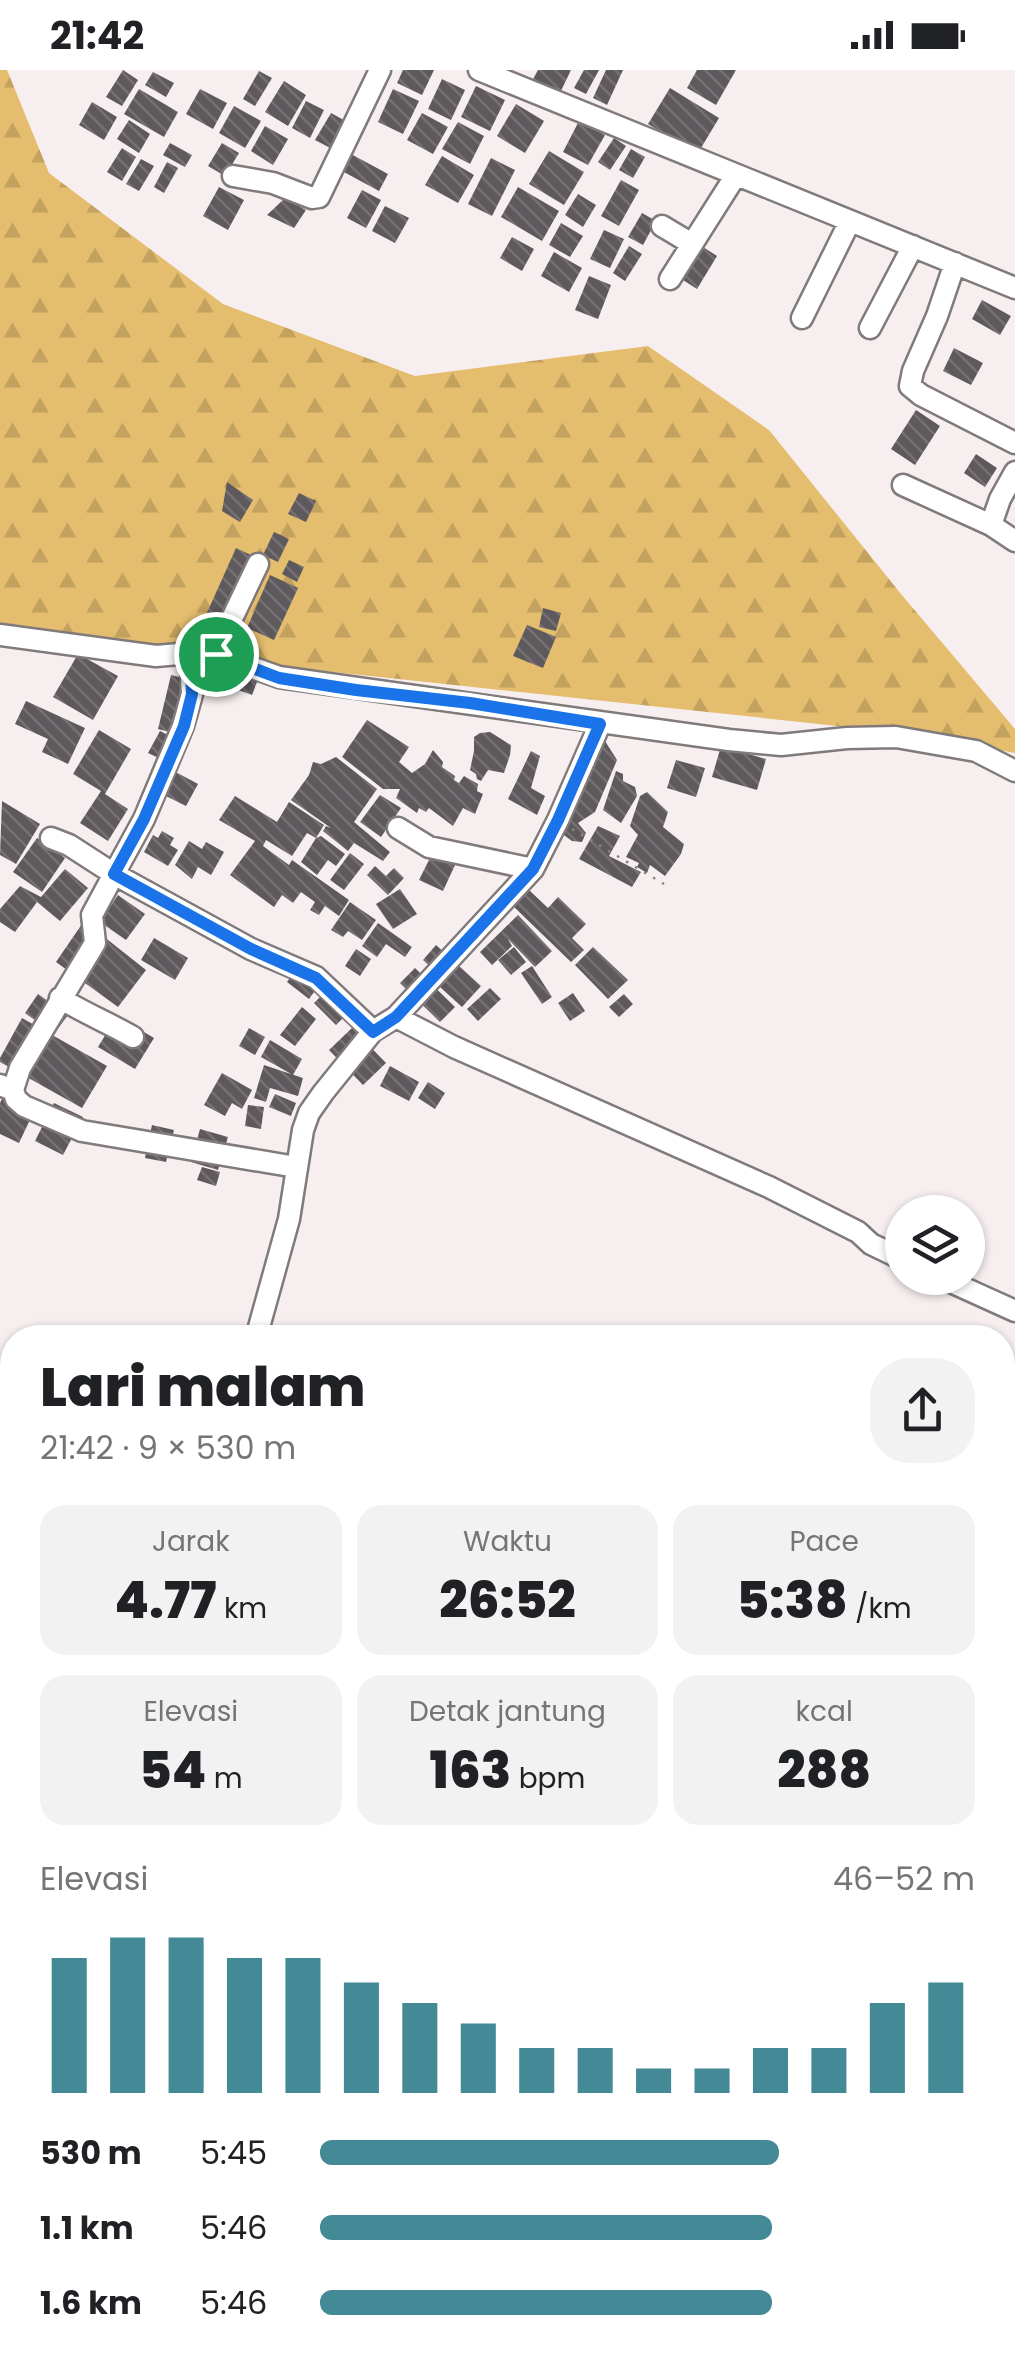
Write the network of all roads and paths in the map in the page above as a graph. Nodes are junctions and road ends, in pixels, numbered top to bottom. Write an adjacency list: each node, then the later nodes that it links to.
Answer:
1 (380, 70): 3 (street)
2 (479, 70): 4 (street)
3 (233, 176)
4 (736, 176): 5 (street); 7 (street)
5 (850, 221): 8 (street); 12 (street)
6 (662, 226): 7 (street)
7 (692, 244): 10 (street)
8 (913, 246): 9 (street); 13 (street)
9 (956, 263): 11 (street); 14 (street)
10 (670, 279)
11 (1013, 282)
12 (802, 318)
13 (870, 328)
14 (1015, 443)
15 (1015, 472): 17 (street)
16 (904, 486): 17 (street)
17 (991, 526): 18 (street)
18 (1015, 542)
19 (258, 564): 22 (street)
20 (0, 636): 21 (street)
21 (190, 653): 22 (street); 29 (street)
22 (216, 654): 23 (street)
23 (600, 724): 24 (street); 25 (street)
24 (1015, 771)
25 (558, 820): 28 (street); 30 (path)
26 (398, 828): 28 (street)
27 (51, 838): 29 (street)
28 (533, 869): 32 (street)
29 (114, 874): 31 (street); 33 (street)
30 (664, 884)
31 (60, 998): 34 (street); 35 (street)
32 (396, 1017): 33 (street); 37 (street)
33 (373, 1032): 36 (street)
34 (133, 1037)
35 (7, 1088): 36 (street)
36 (296, 1167): 40 (street)
37 (885, 1251)
38 (978, 1295): 39 (street)
39 (1015, 1312)
40 (260, 1325)

